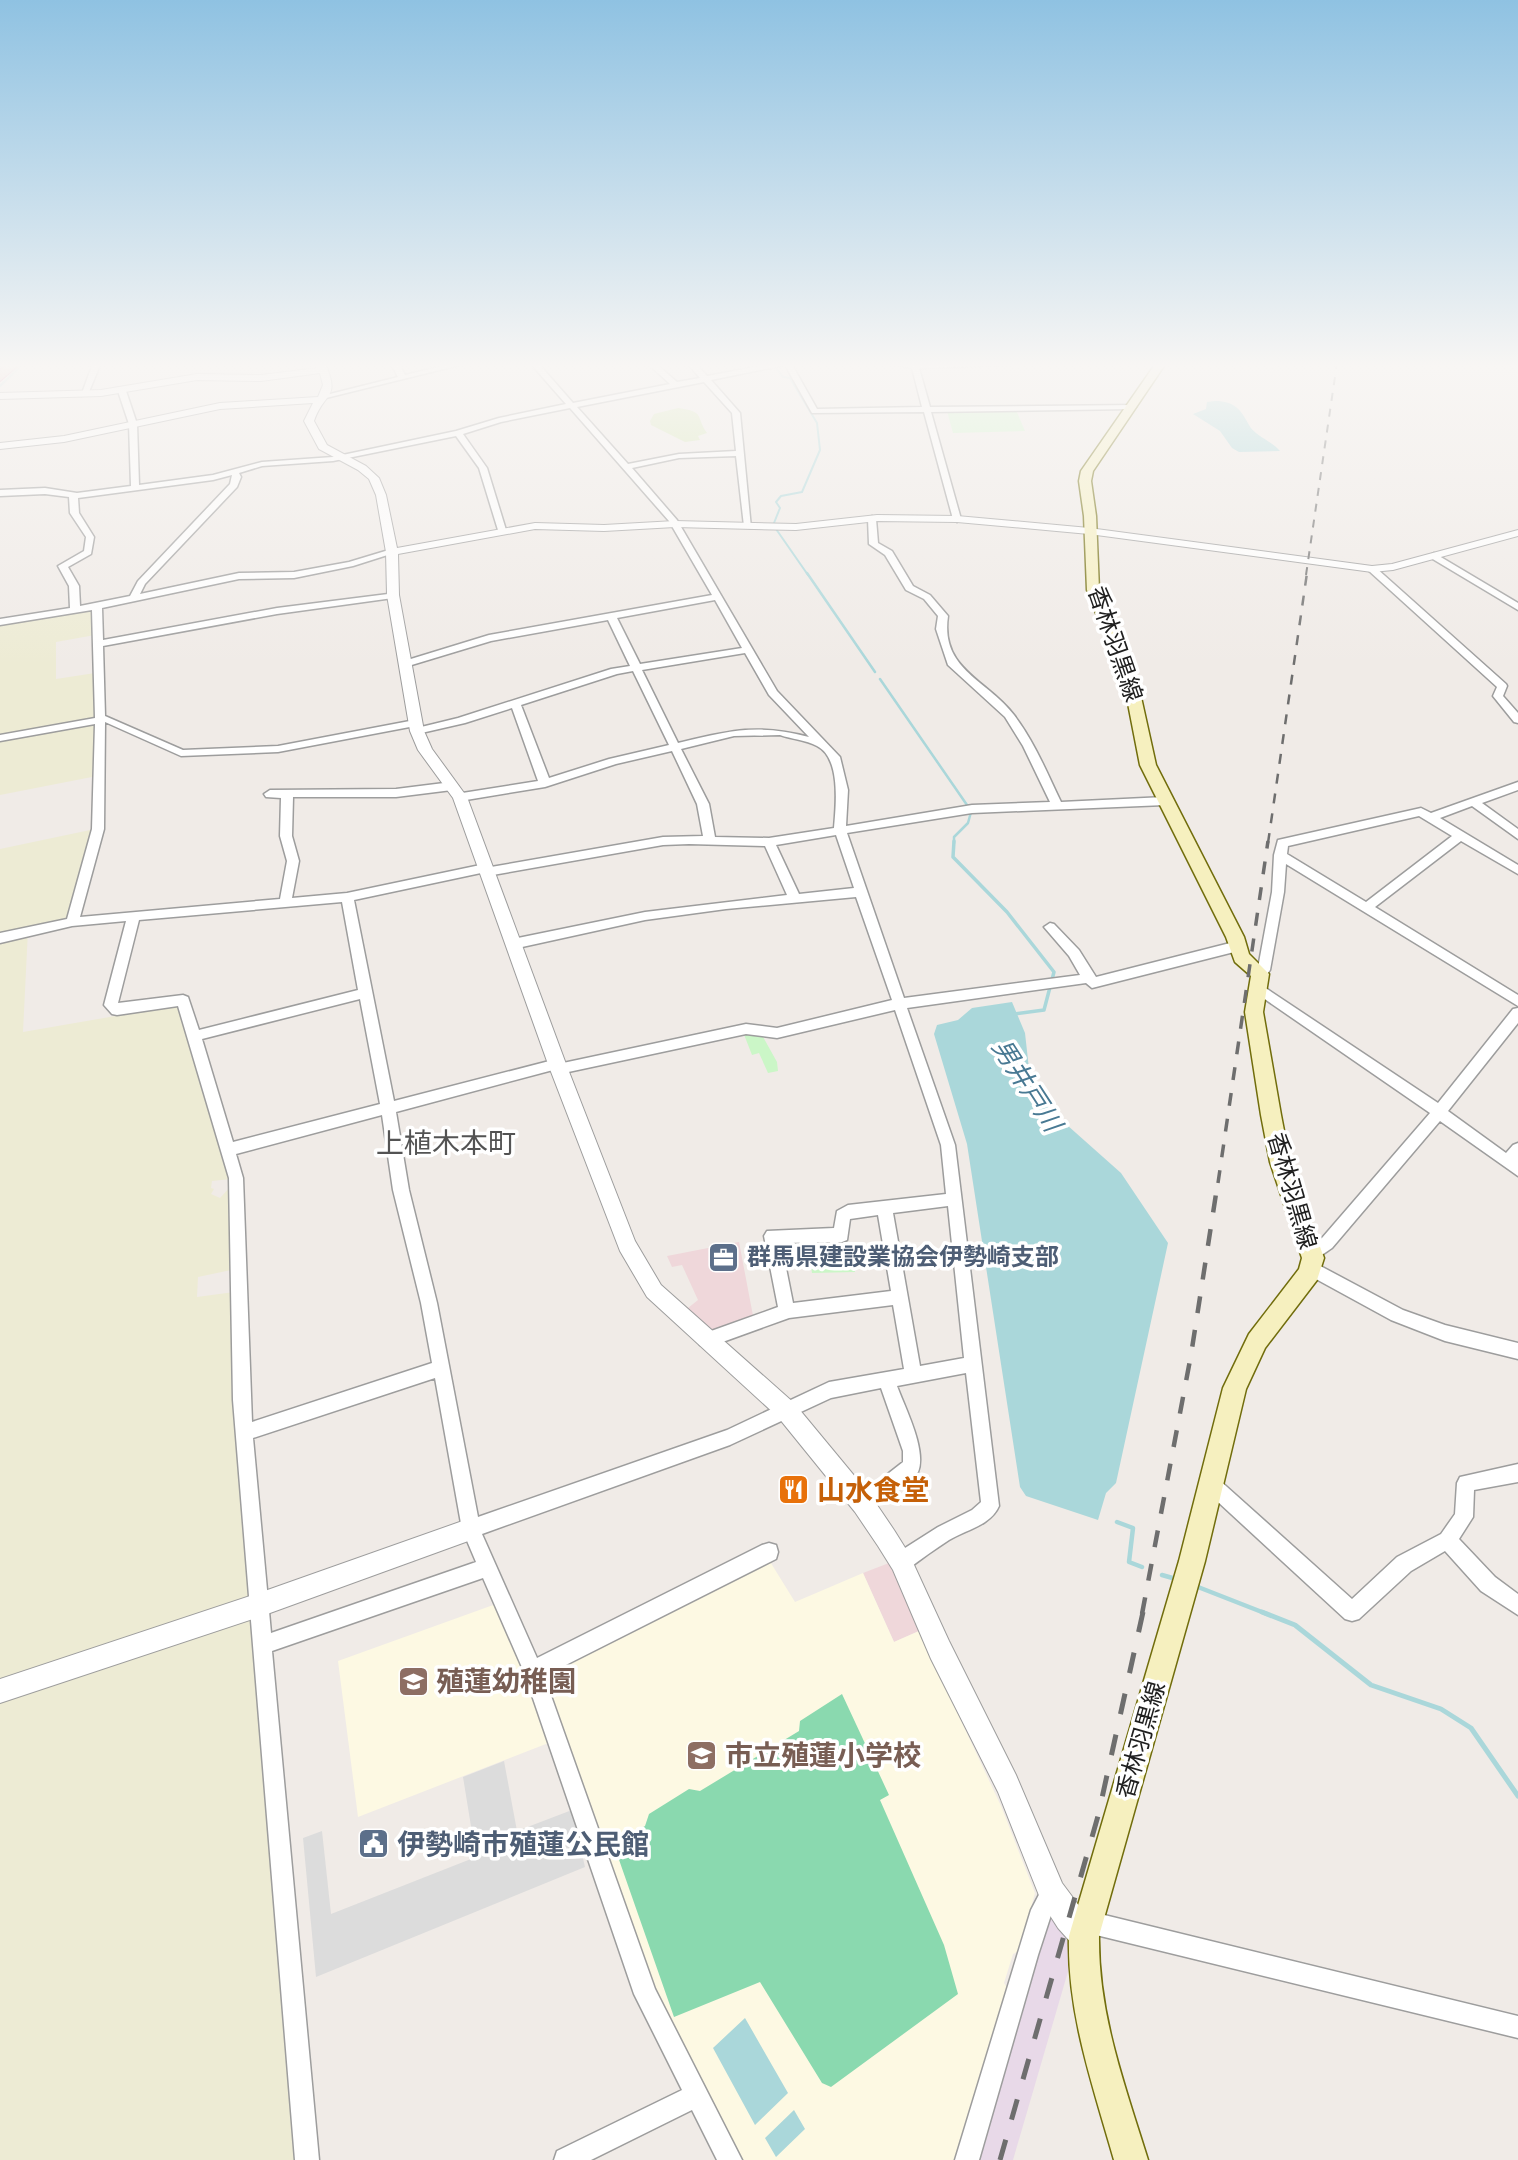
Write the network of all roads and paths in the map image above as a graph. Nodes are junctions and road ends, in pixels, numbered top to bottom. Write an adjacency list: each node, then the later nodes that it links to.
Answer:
1 (134, 464): 12 (street)
2 (267, 464): 11 (street)
3 (354, 464): 22 (street)
4 (478, 464): 19 (street)
5 (623, 464): 10 (street)
6 (641, 464): 10 (street)
7 (742, 464): 18 (street)
8 (942, 464): 16 (street)
9 (1092, 464): 20 (main road, 香林羽黒線)
10 (626, 467): 17 (street)
11 (235, 472): 12 (street); 27 (street)
12 (135, 488): 14 (street)
13 (0, 493): 14 (street)
14 (74, 495): 30 (street)
15 (873, 519): 16 (street); 18 (street); 51 (street)
16 (957, 519): 20 (street)
17 (675, 524): 18 (street); 19 (street); 26 (street)
18 (748, 526)
19 (502, 530): 22 (street)
20 (1090, 531): 24 (street); 49 (main road, 香林羽黒線)
21 (1518, 533): 23 (street)
22 (391, 552): 25 (street); 27 (street)
23 (1434, 556): 24 (street); 29 (street)
24 (1372, 569): 39 (street)
25 (393, 595): 33 (street); 35 (street)
26 (717, 597): 31 (street); 34 (street)
27 (133, 599): 28 (street)
28 (97, 606): 30 (street); 33 (street)
29 (1518, 607)
30 (75, 610): 32 (street)
31 (611, 616): 35 (street); 36 (street)
32 (0, 622)
33 (98, 644): 38 (street)
34 (748, 650): 36 (street); 42 (street)
35 (405, 664): 40 (street)
36 (636, 667): 37 (street); 43 (street)
37 (515, 702): 40 (street); 44 (street)
38 (100, 719): 40 (street); 41 (street); 67 (street)
39 (1518, 720)
40 (416, 727): 46 (street)
41 (0, 738)
42 (824, 745): 43 (street); 53 (street)
43 (674, 747): 44 (street); 56 (street)
44 (545, 783): 46 (street)
45 (1518, 786): 50 (street)
46 (456, 791): 48 (street); 59 (street)
47 (270, 794): 48 (street)
48 (287, 794): 64 (street)
49 (1164, 801): 51 (street); 71 (main road, 香林羽黒線)
50 (1475, 803): 52 (street); 55 (street)
51 (1057, 805): 53 (street)
52 (1431, 817): 54 (street); 58 (street)
53 (840, 831): 57 (street); 61 (street)
54 (1461, 835): 60 (street); 65 (street)
55 (1518, 835)
56 (710, 842): 57 (street); 59 (street)
57 (769, 842): 63 (street)
58 (1280, 855): 65 (street); 73 (street)
59 (486, 870): 62 (street); 70 (street)
60 (1518, 870)
61 (861, 892): 63 (street); 76 (street)
62 (347, 897): 64 (street); 74 (street)
63 (795, 898): 70 (street)
64 (285, 902): 66 (street)
65 (1367, 907): 75 (street)
66 (134, 916): 67 (street); 79 (street)
67 (72, 922): 69 (street)
68 (1050, 926): 72 (street)
69 (0, 938)
70 (513, 944): 80 (street)
71 (1238, 946): 72 (street); 73 (main road, 香林羽黒線)
72 (1090, 978): 76 (street)
73 (1259, 981): 82 (street); 88 (main road, 香林羽黒線)
74 (365, 993): 79 (street); 81 (street)
75 (1518, 1001)
76 (900, 1004): 80 (street); 86 (street)
77 (1518, 1013): 78 (street)
78 (1513, 1033): 82 (street)
79 (194, 1037): 84 (street)
80 (558, 1066): 81 (street); 91 (street)
81 (388, 1108): 84 (street); 94 (street)
82 (1439, 1112): 85 (street); 88 (street)
83 (1518, 1149): 85 (street)
84 (228, 1150): 98 (street)
85 (1513, 1166)
86 (954, 1199): 87 (street); 93 (street)
87 (884, 1208): 89 (street); 90 (street)
88 (1311, 1260): 92 (street); 100 (main road, 香林羽黒線)
89 (899, 1297): 90 (street); 95 (street)
90 (789, 1311): 91 (street)
91 (706, 1340): 97 (street)
92 (1518, 1351)
93 (973, 1364): 95 (street); 105 (street)
94 (441, 1368): 98 (street); 102 (street)
95 (914, 1373): 96 (street)
96 (886, 1378): 97 (street); 101 (street)
97 (786, 1410): 101 (street); 102 (street)
98 (244, 1433): 107 (street)
99 (1518, 1473): 103 (street)
100 (1211, 1484): 103 (street); 113 (main road, 香林羽黒線)
101 (863, 1504): 105 (street)
102 (471, 1530): 106 (street); 107 (street)
103 (1447, 1540): 108 (street)
104 (769, 1552): 110 (street)
105 (901, 1562): 112 (street)
106 (487, 1567): 109 (street); 110 (street)
107 (259, 1605): 109 (street); 111 (street)
108 (1518, 1606)
109 (262, 1645): 116 (street)
110 (533, 1671): 115 (street)
111 (0, 1691)
112 (1052, 1893): 113 (street); 119 (street)
113 (1086, 1929): 114 (street); 120 (main road, 香林羽黒線)
114 (1518, 2027)
115 (696, 2095): 117 (street); 118 (street)
116 (307, 2160)
117 (566, 2160)
118 (730, 2160)
119 (967, 2160)
120 (1131, 2160)

